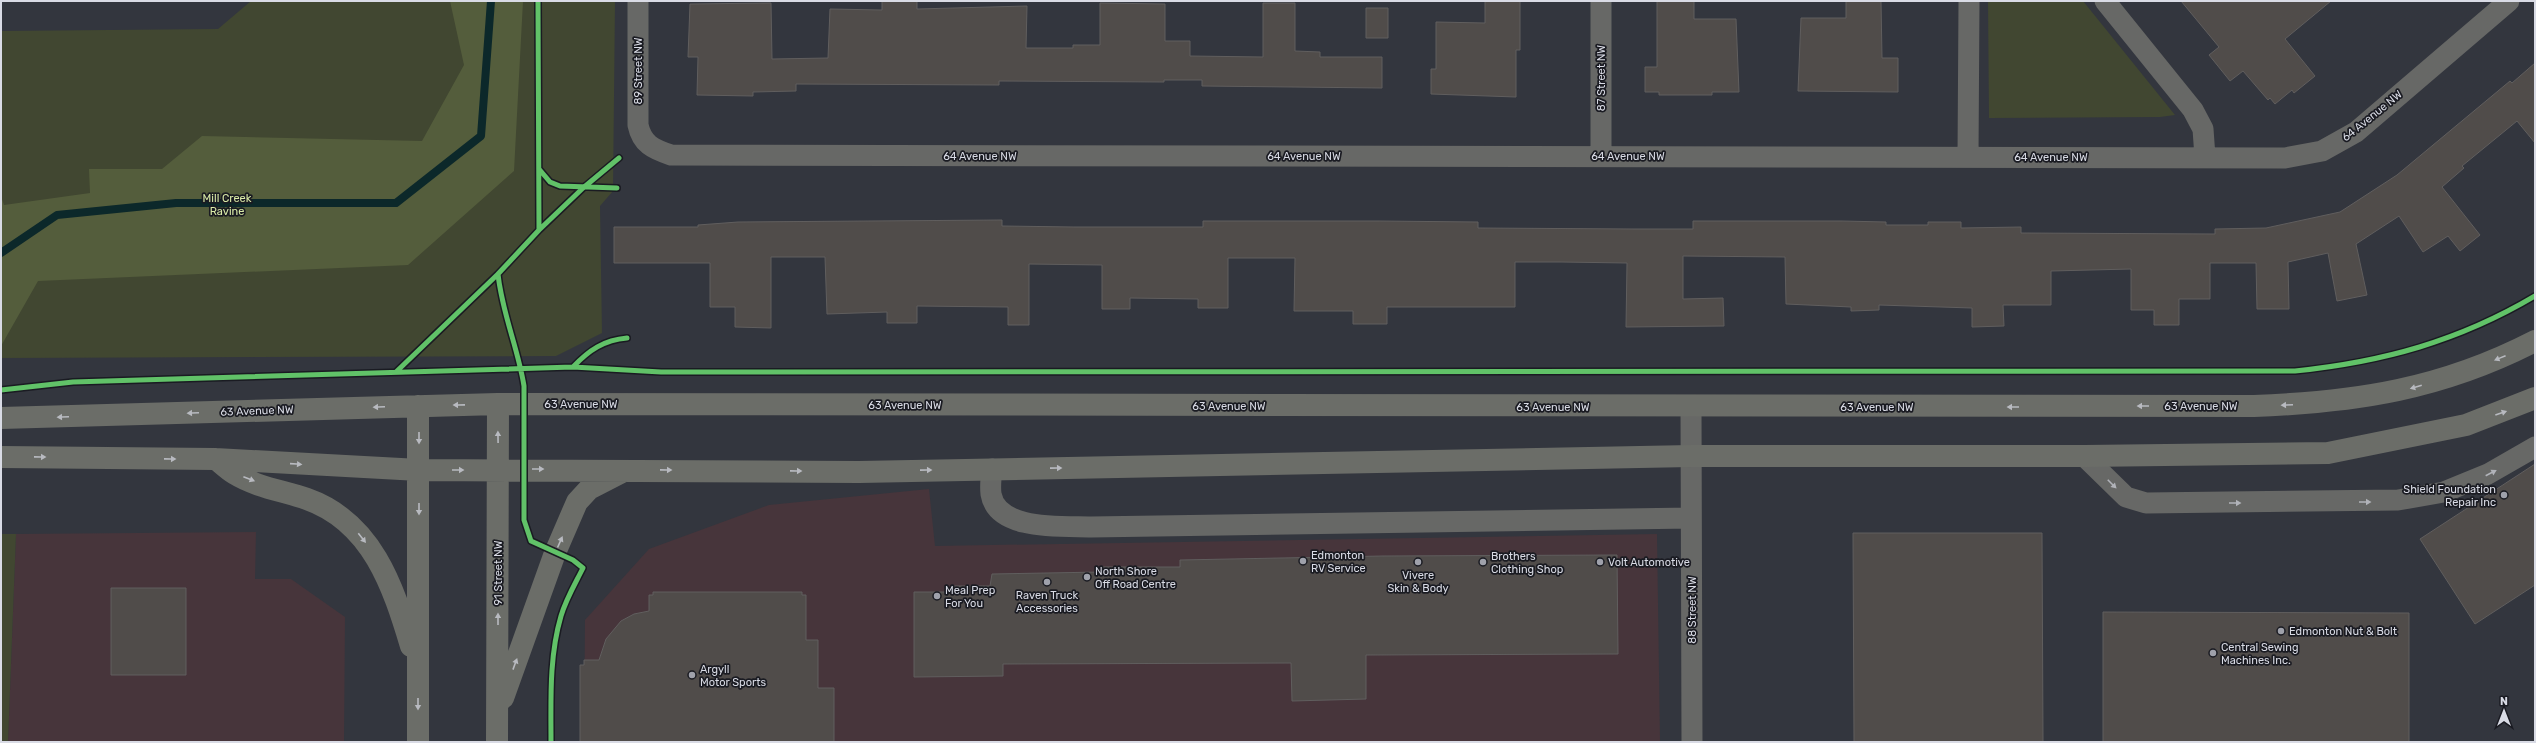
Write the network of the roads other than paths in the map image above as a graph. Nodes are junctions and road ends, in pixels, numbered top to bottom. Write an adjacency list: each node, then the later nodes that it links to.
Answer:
1 (638, 1): 6 (street, 89 Street NW)
2 (1601, 1): 7 (street, 87 Street NW)
3 (1969, 1): 8 (street)
4 (2105, 1): 9 (street)
5 (2510, 1): 9 (street, 64 Avenue NW)
6 (644, 140): 7 (street, 64 Avenue NW)
7 (1601, 156): 8 (street, 64 Avenue NW)
8 (1968, 157): 9 (street, 64 Avenue NW)
9 (2205, 157)
10 (2535, 341): 14 (main road, 63 Avenue NW, one-way to 14)
11 (2535, 398): 18 (main road, one-way to 11)
12 (498, 404): 13 (main road, 63 Avenue NW, one-way to 13); 14 (main road, 63 Avenue NW); 23 (main road, 91 Street NW, one-way to 12)
13 (418, 406): 15 (main road, 63 Avenue NW, one-way to 15); 22 (main road, one-way to 22)
14 (1691, 407): 17 (street, 88 Street NW)
15 (1, 418)
16 (2535, 447): 18 (street, one-way to 16)
17 (1691, 456): 18 (main road); 21 (main road, one-way to 17); 25 (street, 88 Street NW)
18 (2084, 456)
19 (1, 457): 20 (main road, one-way to 20)
20 (216, 459): 22 (main road, one-way to 22); 26 (main road, one-way to 26)
21 (992, 469): 24 (main road, one-way to 21); 25 (street)
22 (419, 470): 23 (main road, one-way to 23); 26 (main road, one-way to 26)
23 (499, 470): 24 (main road, one-way to 24); 27 (main road, 91 Street NW, one-way to 23)
24 (628, 470): 27 (main road, one-way to 24)
25 (1691, 518): 30 (street, 88 Street NW)
26 (418, 667): 28 (main road, one-way to 28)
27 (497, 714): 29 (main road, 91 Street NW)
28 (418, 742)
29 (497, 742)
30 (1692, 742)

